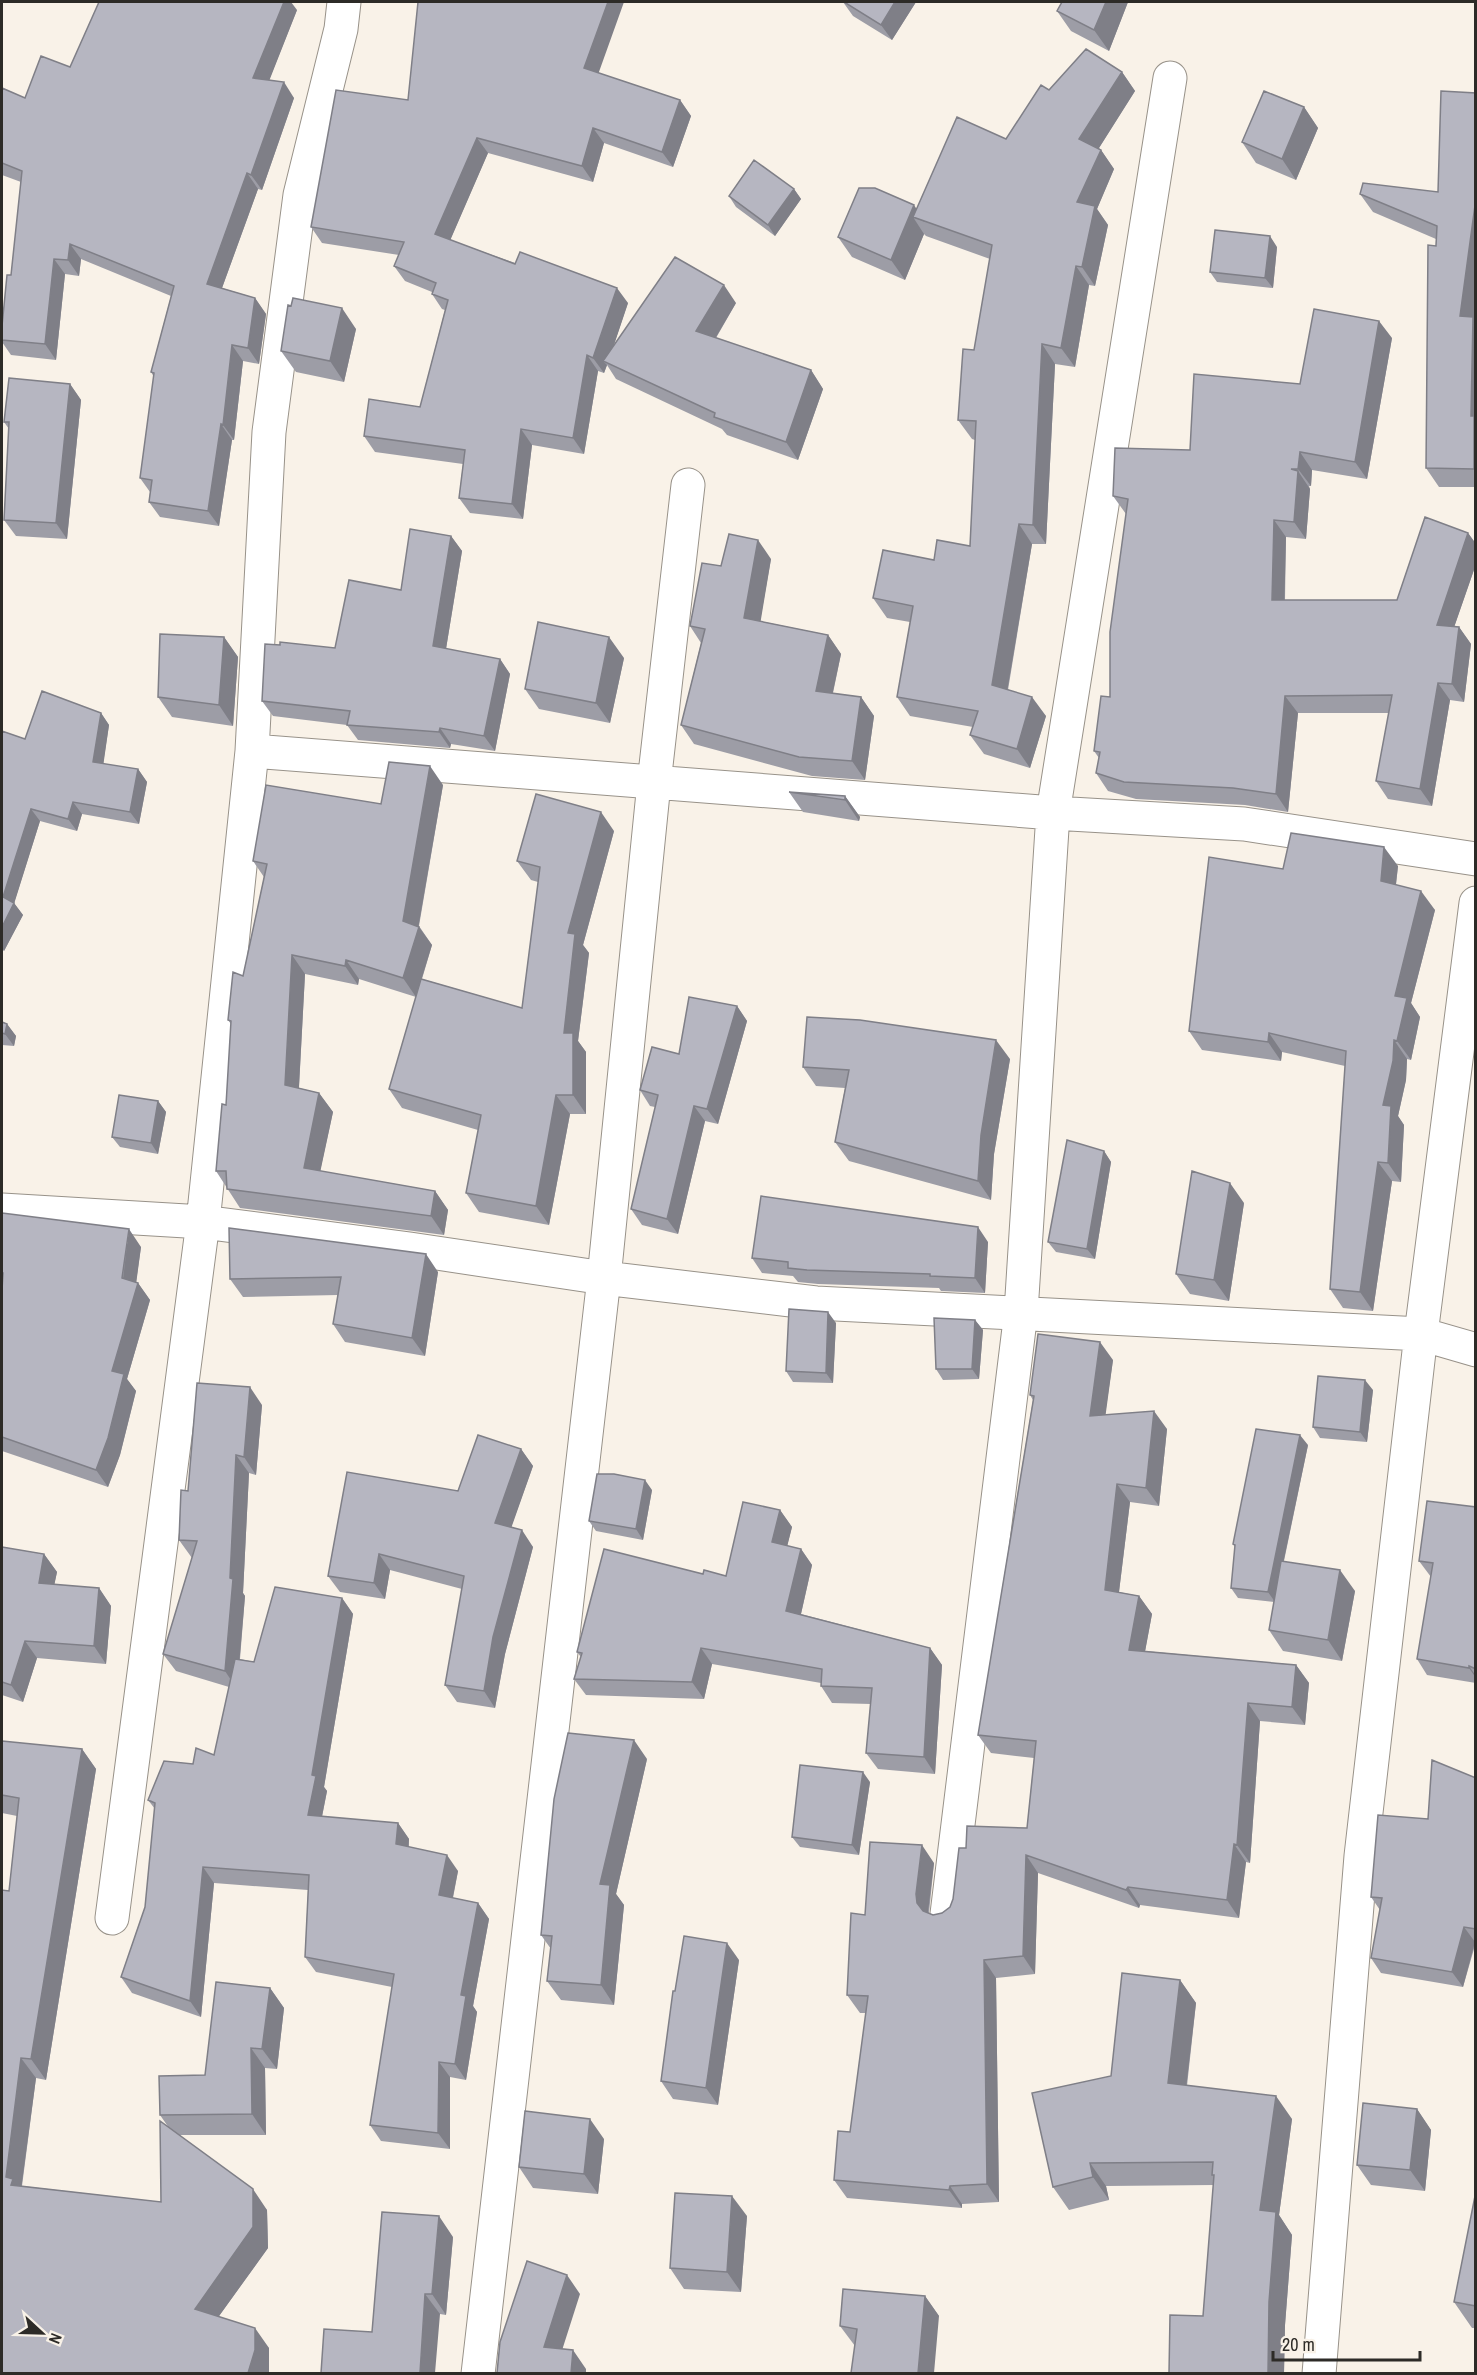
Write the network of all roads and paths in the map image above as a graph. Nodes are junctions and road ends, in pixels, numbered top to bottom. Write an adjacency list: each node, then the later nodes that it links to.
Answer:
1 (344, 2): 4 (street)
2 (1170, 78): 6 (street)
3 (688, 485): 5 (street)
4 (252, 751): 5 (street); 10 (street)
5 (654, 783): 6 (street); 11 (street)
6 (1053, 813): 7 (street); 12 (street)
7 (1476, 859)
8 (1476, 903): 13 (street)
9 (2, 1210): 10 (street)
10 (203, 1222): 11 (street); 16 (street)
11 (604, 1278): 12 (street); 17 (street)
12 (1021, 1312): 13 (street); 15 (street)
13 (1421, 1334): 14 (street); 18 (street)
14 (1476, 1350)
15 (947, 1914)
16 (112, 1918)
17 (478, 2373)
18 (1319, 2373)

